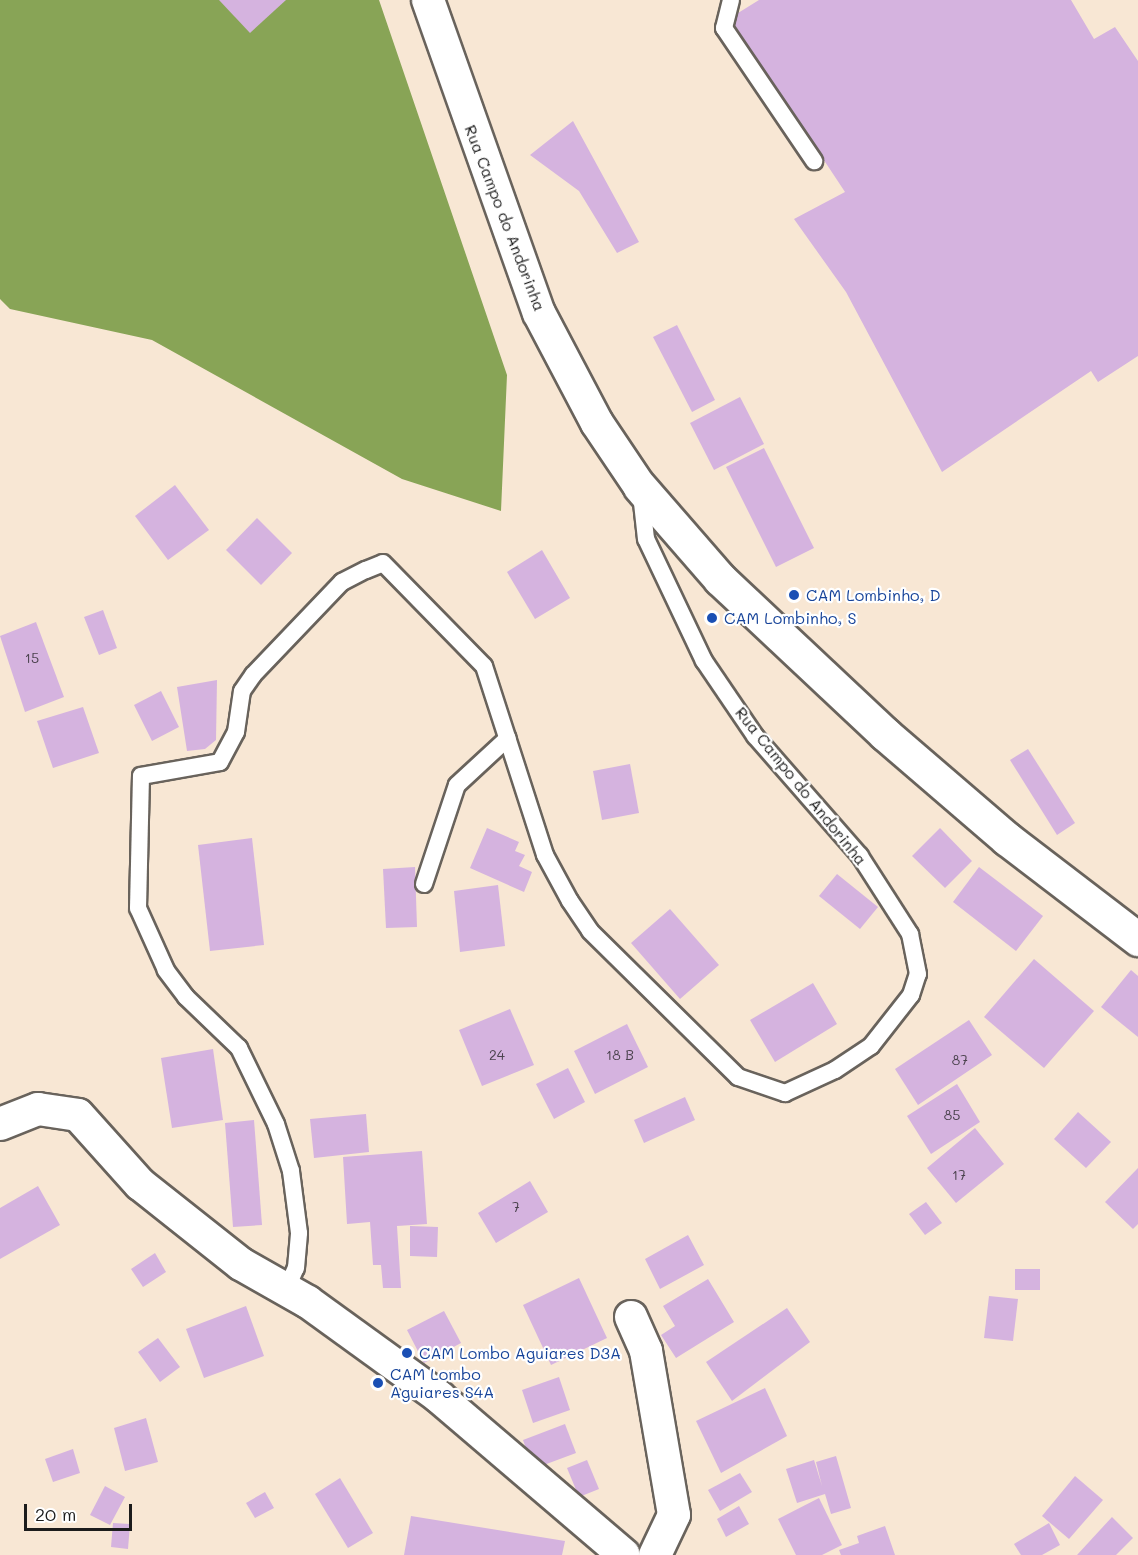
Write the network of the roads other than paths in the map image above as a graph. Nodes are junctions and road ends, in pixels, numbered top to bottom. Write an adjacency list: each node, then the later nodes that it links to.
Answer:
1 (428, 0): 4 (street, Rua Campo do Andorinha)
2 (731, 0): 3 (lane)
3 (814, 161)
4 (640, 487): 5 (lane, Rua Campo do Andorinha); 7 (main road)
5 (508, 738): 6 (lane); 9 (lane, Rua Campo do Andorinha)
6 (424, 884)
7 (1138, 939)
8 (0, 1124): 9 (street)
9 (286, 1290): 11 (street)
10 (631, 1317): 12 (street)
11 (624, 1555)
12 (655, 1555)

